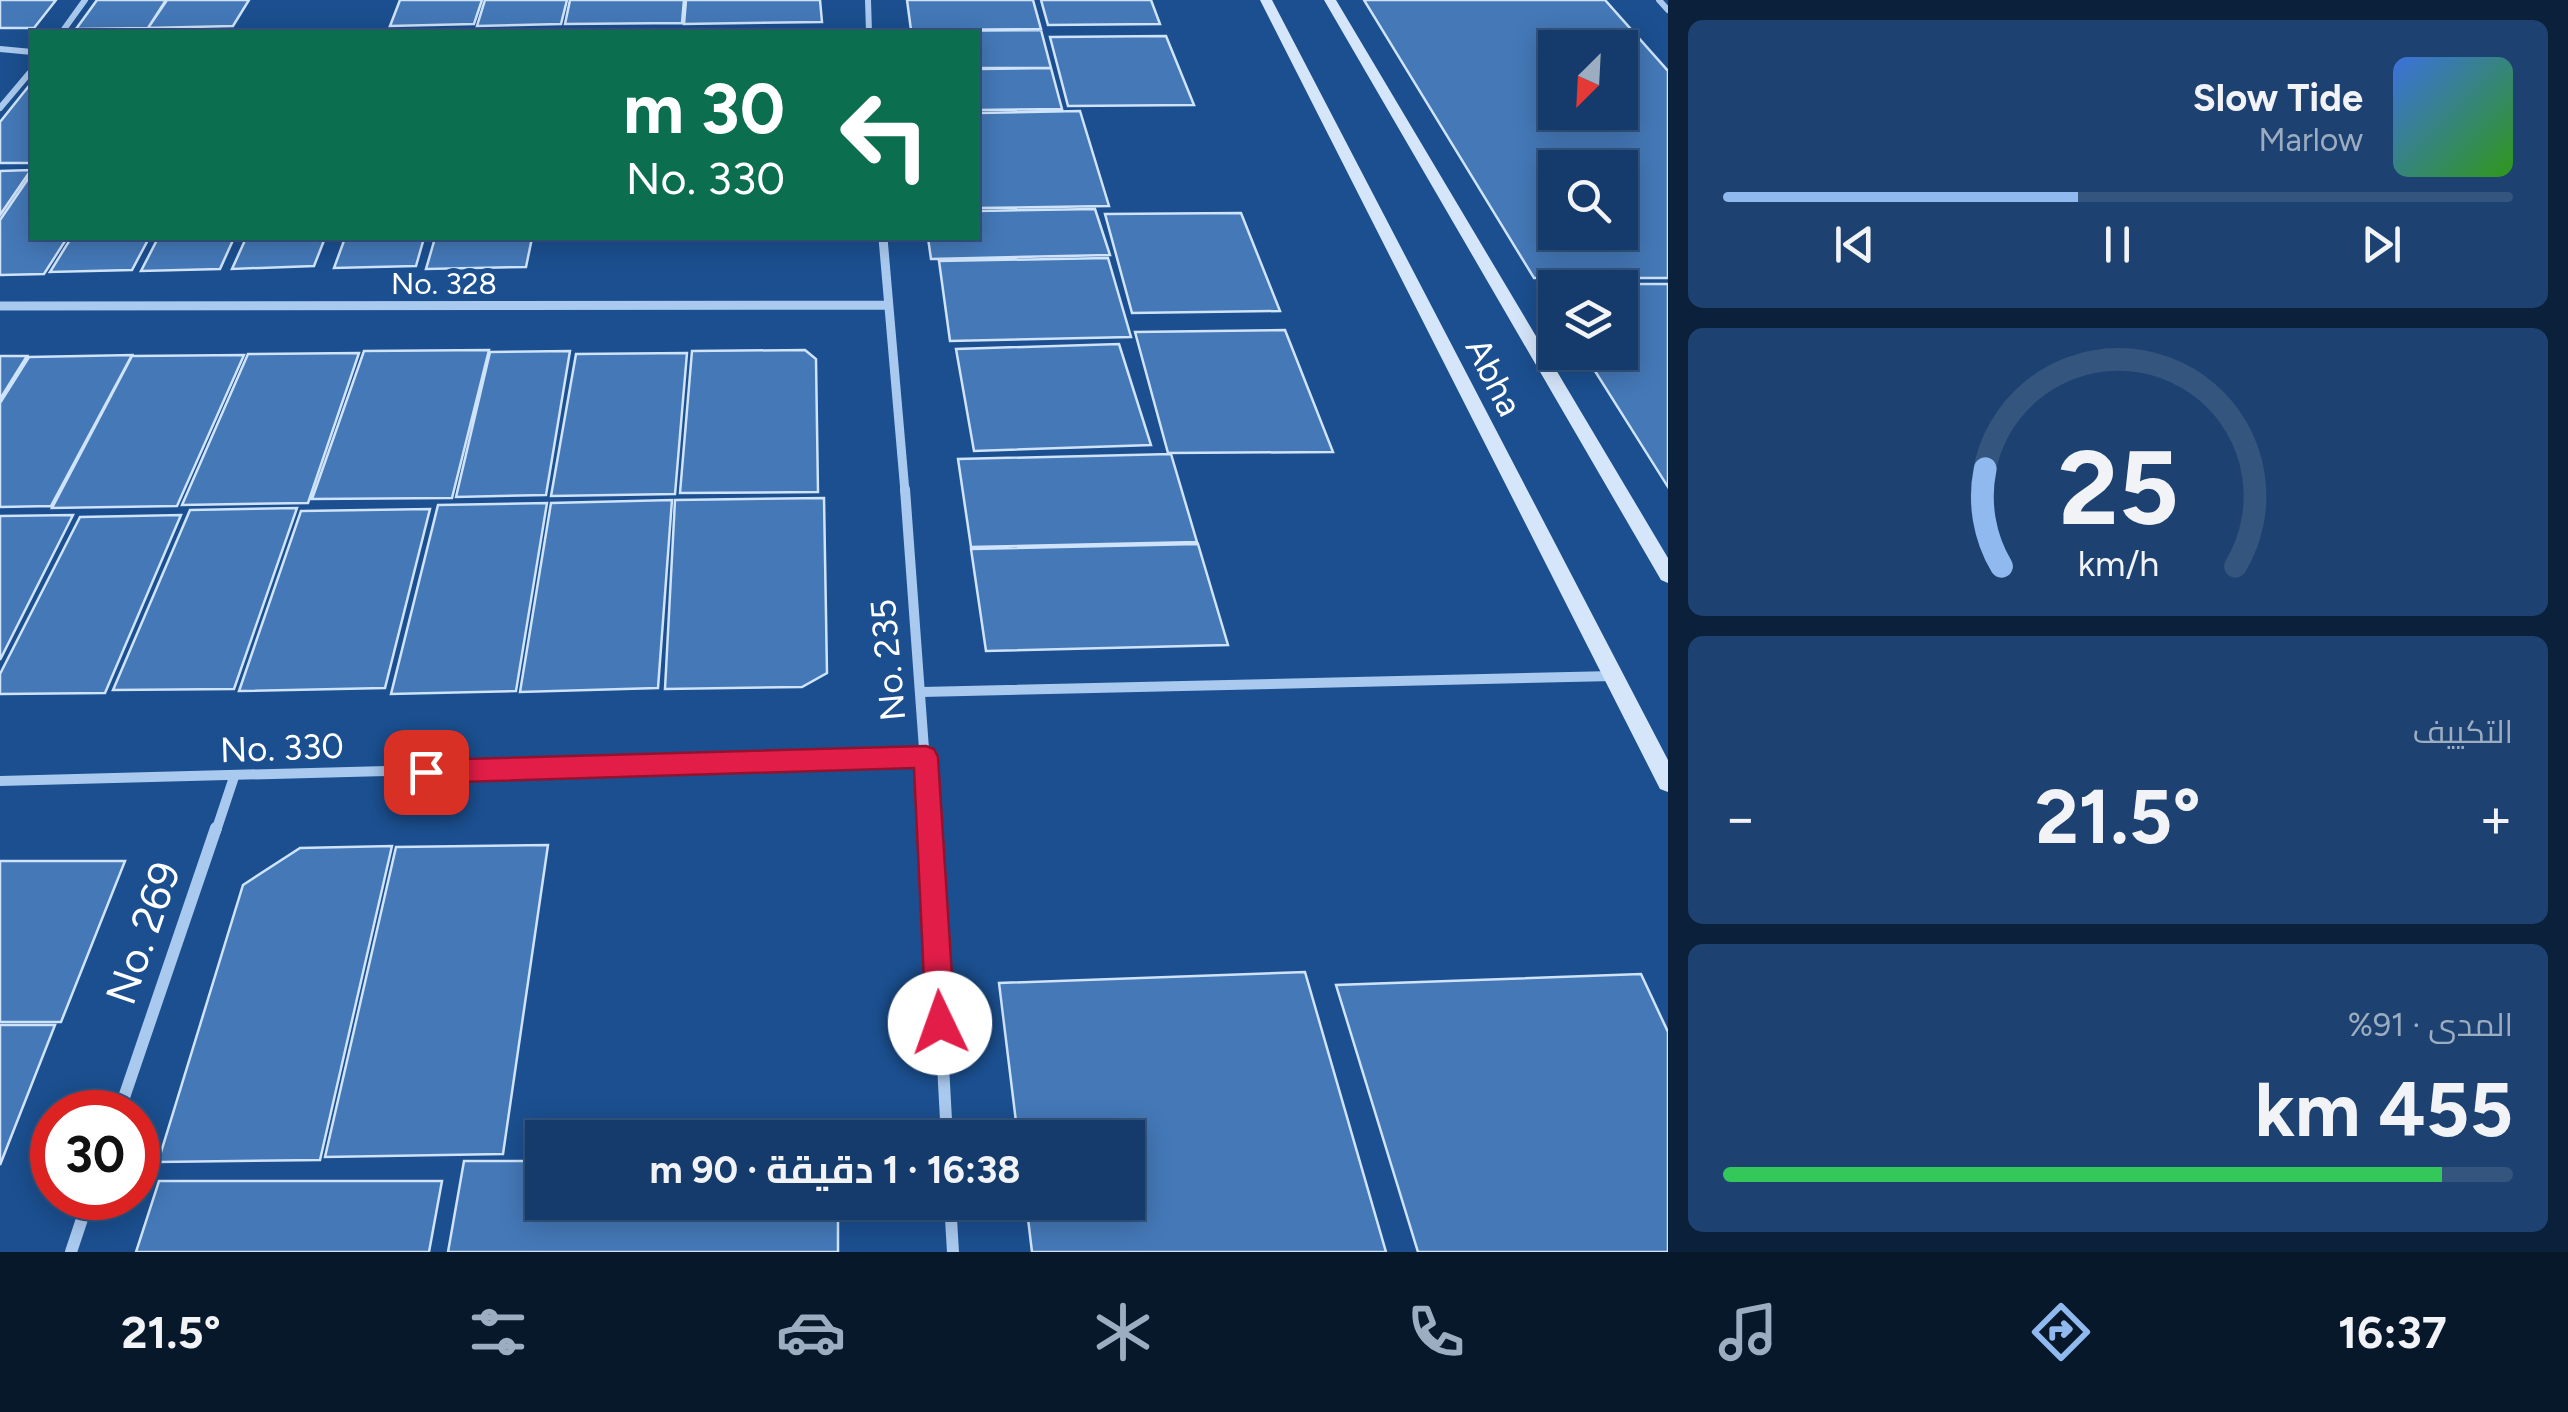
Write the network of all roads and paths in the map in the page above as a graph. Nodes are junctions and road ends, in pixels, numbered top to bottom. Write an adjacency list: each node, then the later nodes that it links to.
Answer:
1 (85, 0): 7 (street)
2 (868, 0): 8 (street)
3 (1266, 0): 17 (street, Abha)
4 (1330, 0): 16 (street, Abha)
5 (1659, 0): 6 (street)
6 (1668, 10)
7 (63, 30)
8 (869, 30)
9 (0, 48): 10 (street)
10 (30, 52)
11 (30, 72): 12 (street)
12 (0, 108)
13 (882, 240): 14 (street, No. 235)
14 (888, 305): 15 (street, No. 328); 18 (street, No. 235)
15 (0, 306)
16 (1668, 576)
17 (1615, 676): 18 (street); 22 (street, Abha)
18 (922, 692): 19 (street, No. 235)
19 (926, 757): 20 (street, No. 330); 24 (street, No. 235)
20 (234, 777): 21 (street, No. 330); 23 (street, No. 269)
21 (0, 781)
22 (1668, 782)
23 (127, 1090)
24 (945, 1120)
25 (81, 1220): 27 (street)
26 (951, 1220): 28 (street)
27 (70, 1252)
28 (953, 1252)

